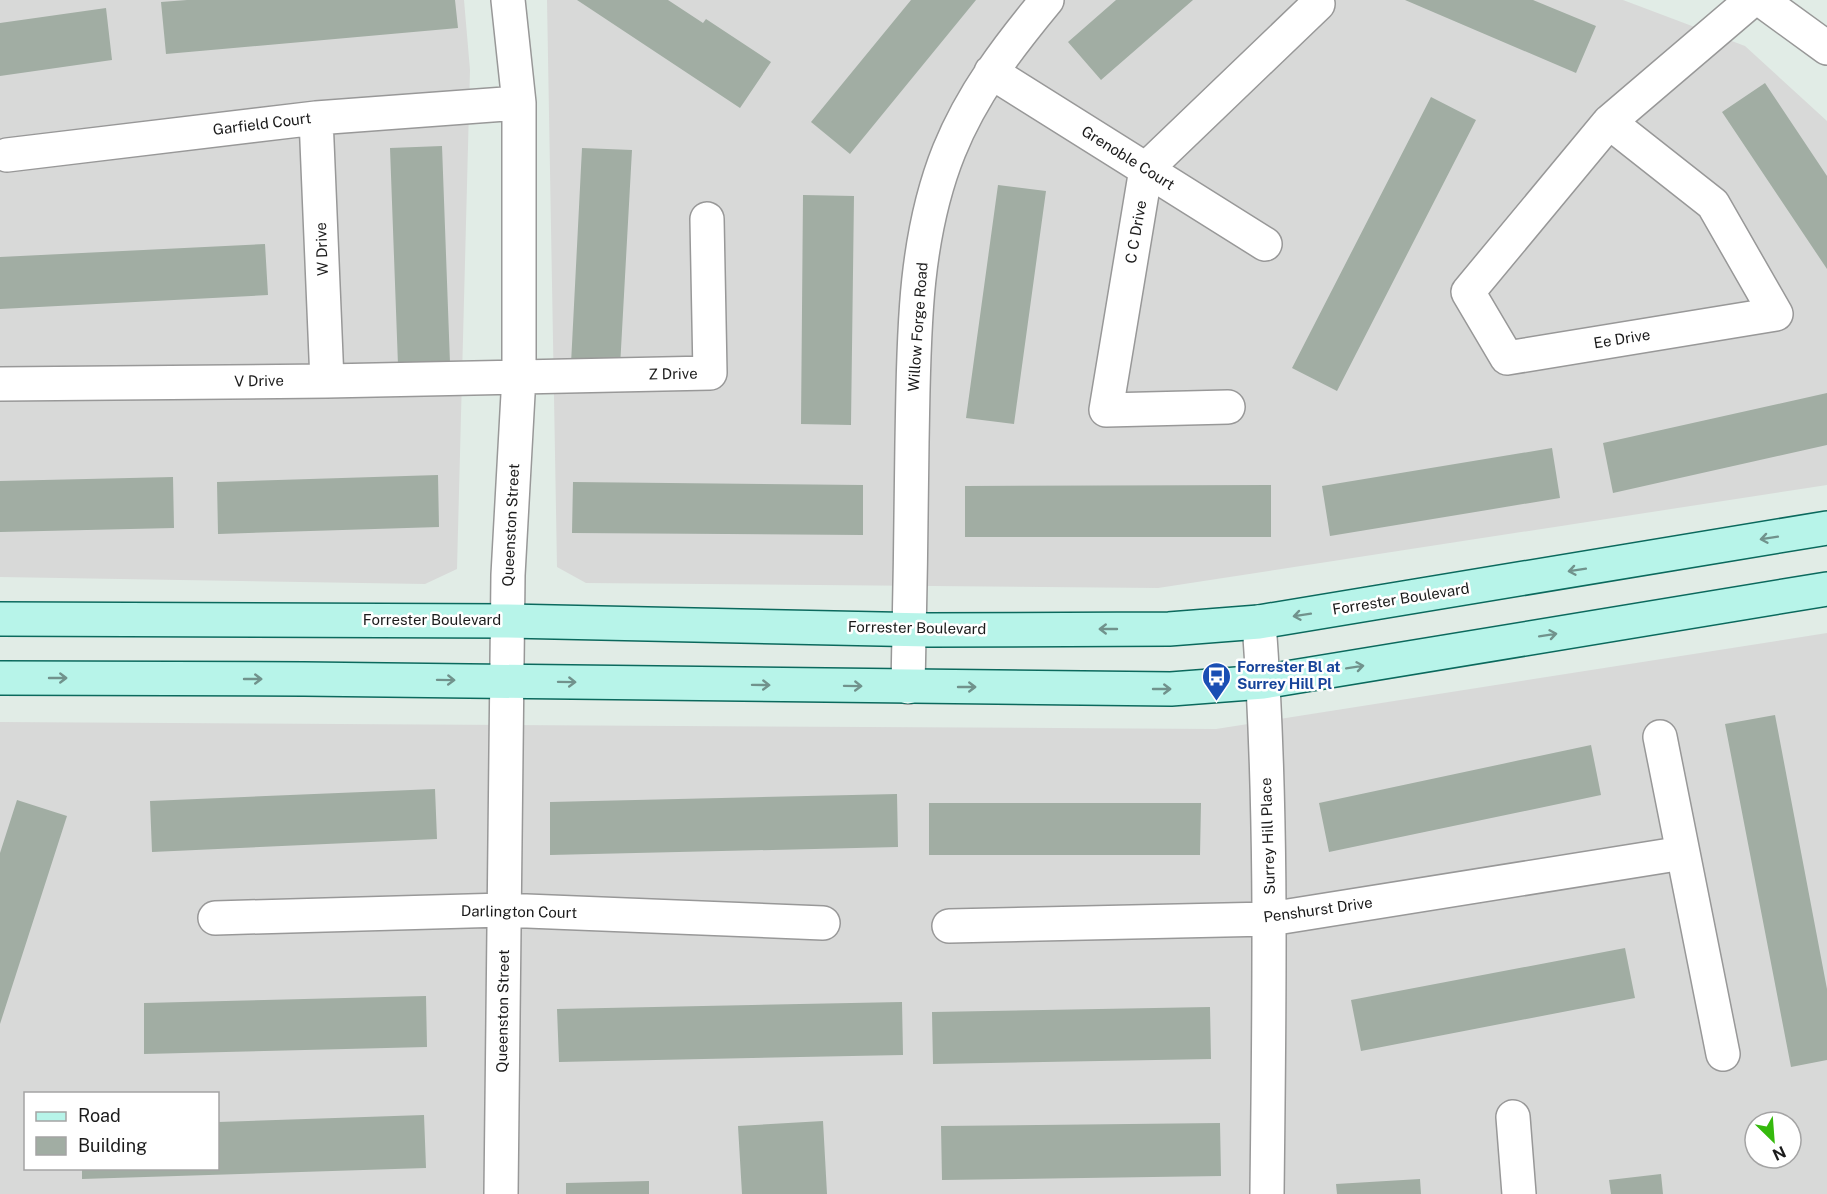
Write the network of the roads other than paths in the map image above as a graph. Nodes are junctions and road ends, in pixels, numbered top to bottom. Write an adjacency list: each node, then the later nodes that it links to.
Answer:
1 (508, 0): 8 (street, Queenston Street)
2 (1047, 0): 7 (street, Willow Forge Road)
3 (1752, 0): 10 (street, Ee Drive)
4 (1761, 0): 6 (street)
5 (1318, 4): 12 (street)
6 (1827, 48)
7 (991, 72): 12 (street, Grenoble Court); 24 (street, Willow Forge Road)
8 (519, 103): 9 (street, Garfield Court); 15 (street, Queenston Street)
9 (316, 118): 11 (street, Garfield Court); 16 (street, W Drive)
10 (1609, 122): 10 (street, Ee Drive)
11 (7, 155)
12 (1146, 169): 14 (street, Grenoble Court); 18 (street, C C Drive)
13 (707, 219): 15 (street, Z Drive)
14 (1265, 244)
15 (519, 376): 16 (street, V Drive); 22 (street, Queenston Street)
16 (327, 381): 17 (street, V Drive)
17 (0, 384)
18 (1228, 407)
19 (1827, 528): 23 (street, Forrester Boulevard, one-way to 23)
20 (1827, 589): 27 (street, one-way to 20)
21 (0, 620): 22 (street, Forrester Boulevard)
22 (508, 621): 24 (street, Forrester Boulevard); 26 (street, Queenston Street)
23 (1259, 622): 24 (street, Forrester Boulevard, one-way to 24); 27 (street, Surrey Hill Place)
24 (909, 628): 28 (street, Willow Forge Road)
25 (0, 678): 26 (street, one-way to 26)
26 (508, 681): 28 (street, one-way to 28); 31 (street, Queenston Street)
27 (1263, 682): 28 (street, one-way to 27); 33 (street, Surrey Hill Place)
28 (908, 687)
29 (1660, 737): 30 (street)
30 (1683, 853): 33 (street, Penshurst Drive); 36 (street)
31 (504, 910): 32 (street, Darlington Court); 34 (street, Darlington Court); 38 (street, Queenston Street)
32 (215, 918)
33 (1270, 919): 35 (street, Penshurst Drive); 39 (street, Surrey Hill Place)
34 (823, 923)
35 (949, 926)
36 (1723, 1054)
37 (1513, 1117): 40 (street)
38 (501, 1194)
39 (1267, 1194)
40 (1519, 1194)

